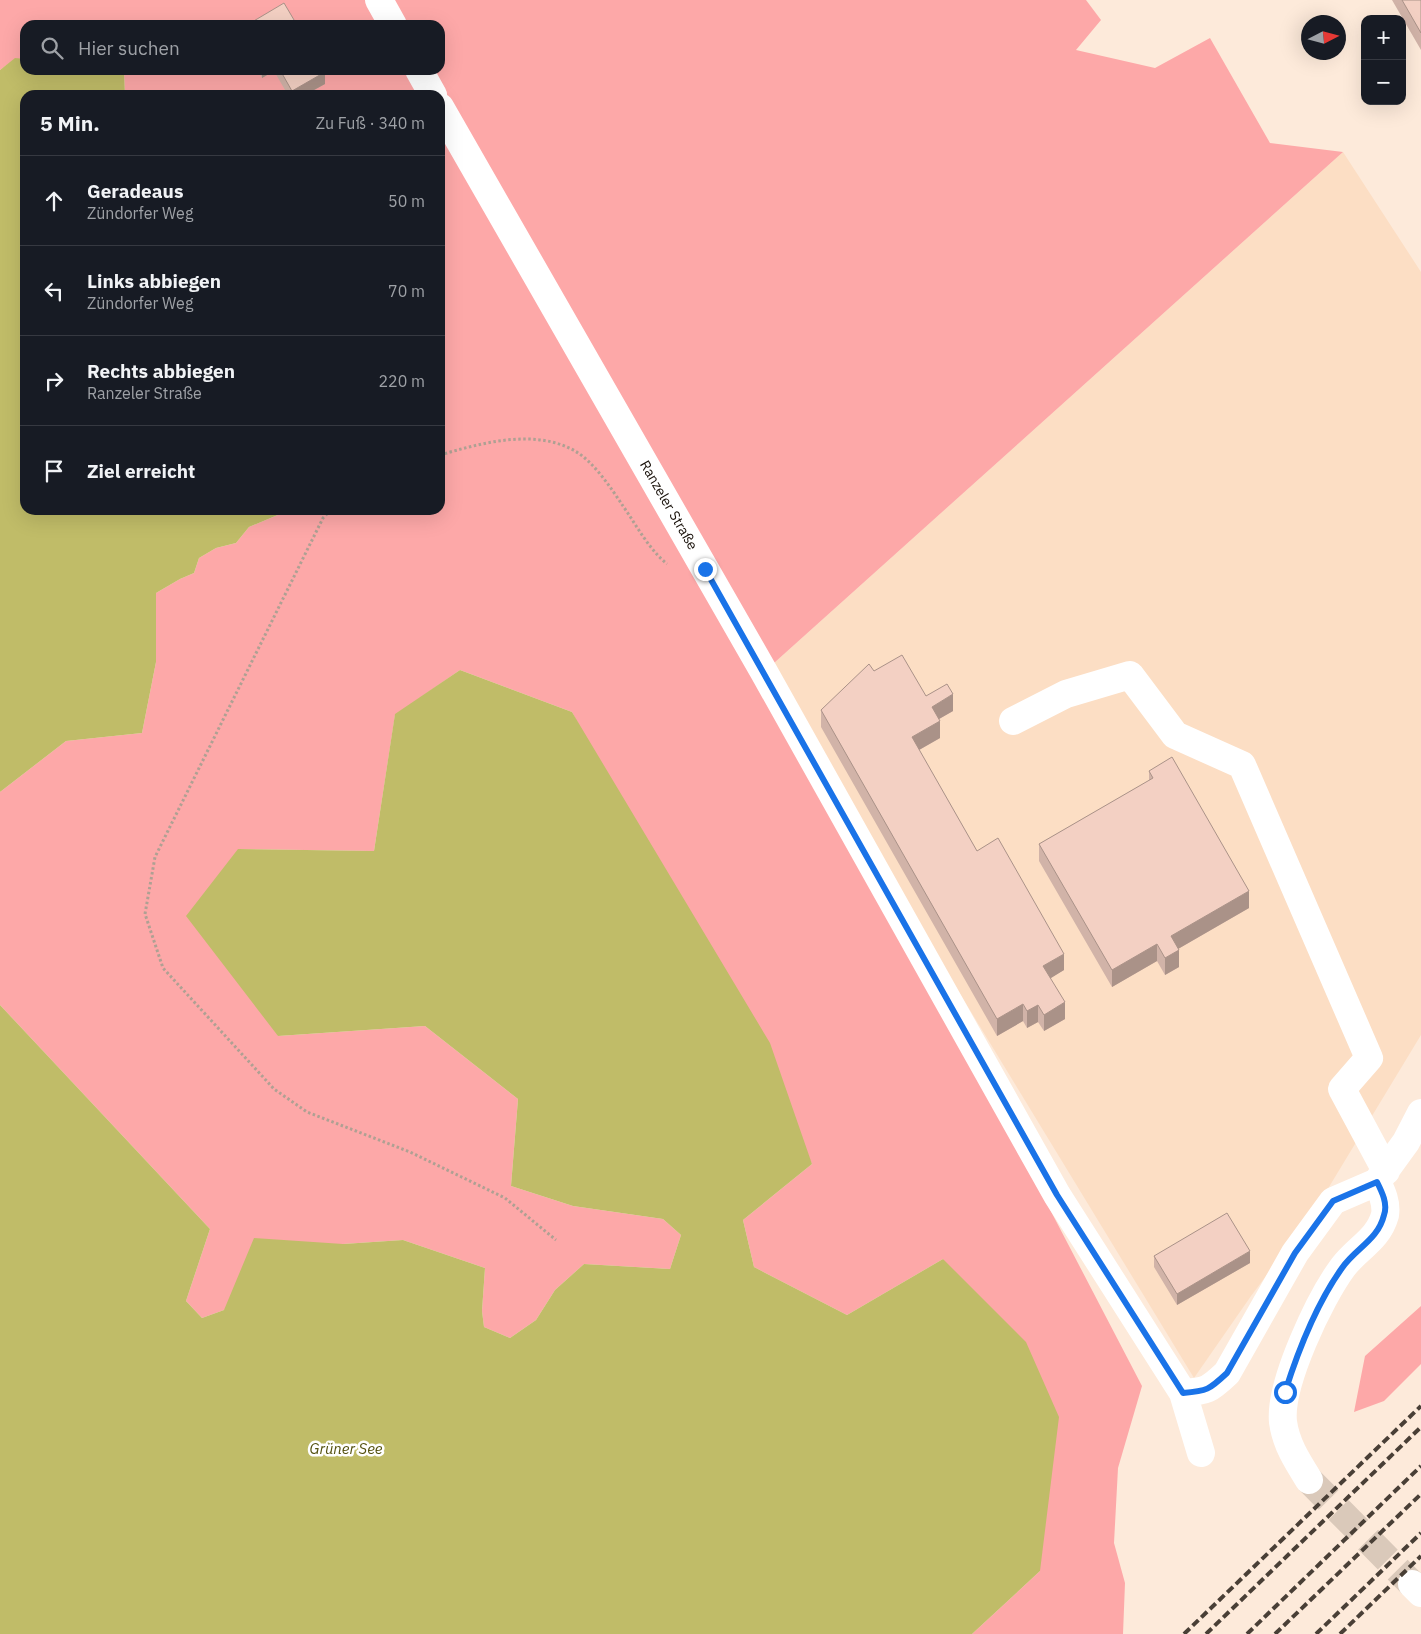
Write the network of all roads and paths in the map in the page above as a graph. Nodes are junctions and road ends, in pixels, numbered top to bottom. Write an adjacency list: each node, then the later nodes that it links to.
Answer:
1 (378, 0): 2 (street)
2 (390, 20)
3 (422, 75): 4 (street)
4 (430, 90)
5 (445, 116): 8 (street, Ranzeler Straße)
6 (445, 453): 8 (path)
7 (326, 515): 12 (path)
8 (705, 569): 13 (street, Ranzeler Straße)
9 (1012, 721): 11 (street)
10 (1421, 1114): 11 (street)
11 (1381, 1177): 13 (street); 15 (street)
12 (556, 1240)
13 (1183, 1393): 14 (street, Ranzeler Straße)
14 (1201, 1453)
15 (1309, 1480)

